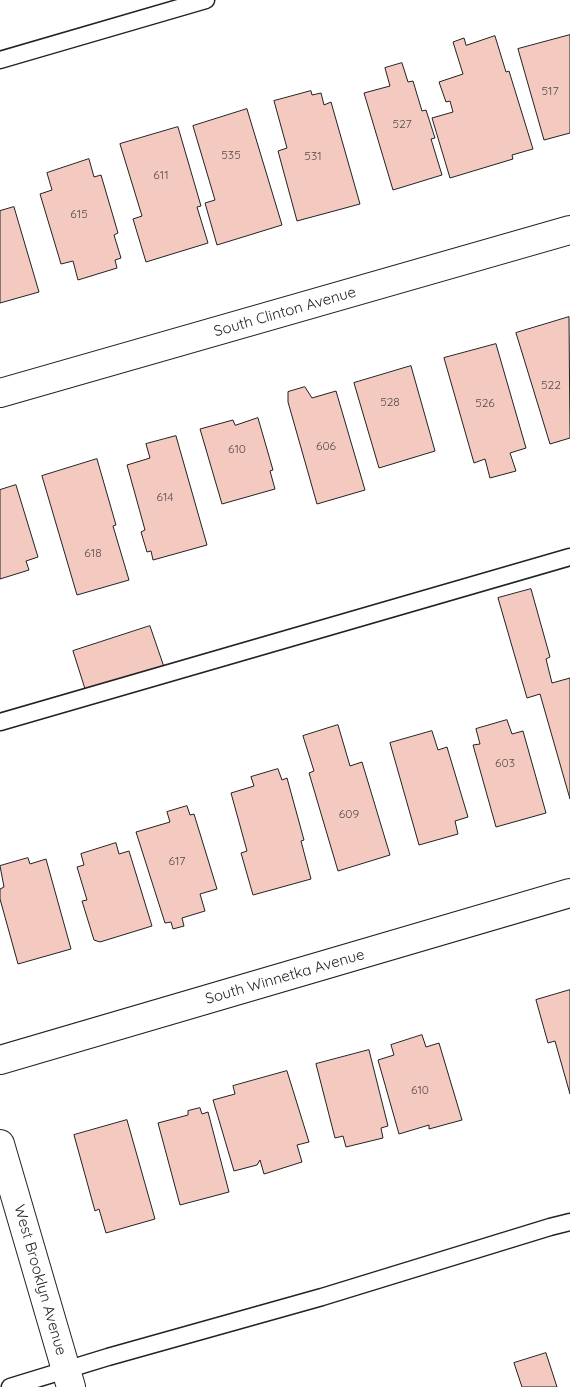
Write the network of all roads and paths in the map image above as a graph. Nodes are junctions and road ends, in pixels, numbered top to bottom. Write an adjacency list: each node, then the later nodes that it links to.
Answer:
1 (206, 0): 2 (lane)
2 (0, 60)
3 (570, 230): 4 (street, South Clinton Avenue)
4 (0, 394)
5 (570, 557): 6 (lane)
6 (0, 722)
7 (570, 893): 8 (street, South Winnetka Avenue)
8 (0, 1060)
9 (0, 1144): 11 (street, West Brooklyn Avenue)
10 (570, 1222): 11 (lane)
11 (68, 1379): 12 (lane)
12 (10, 1387)

